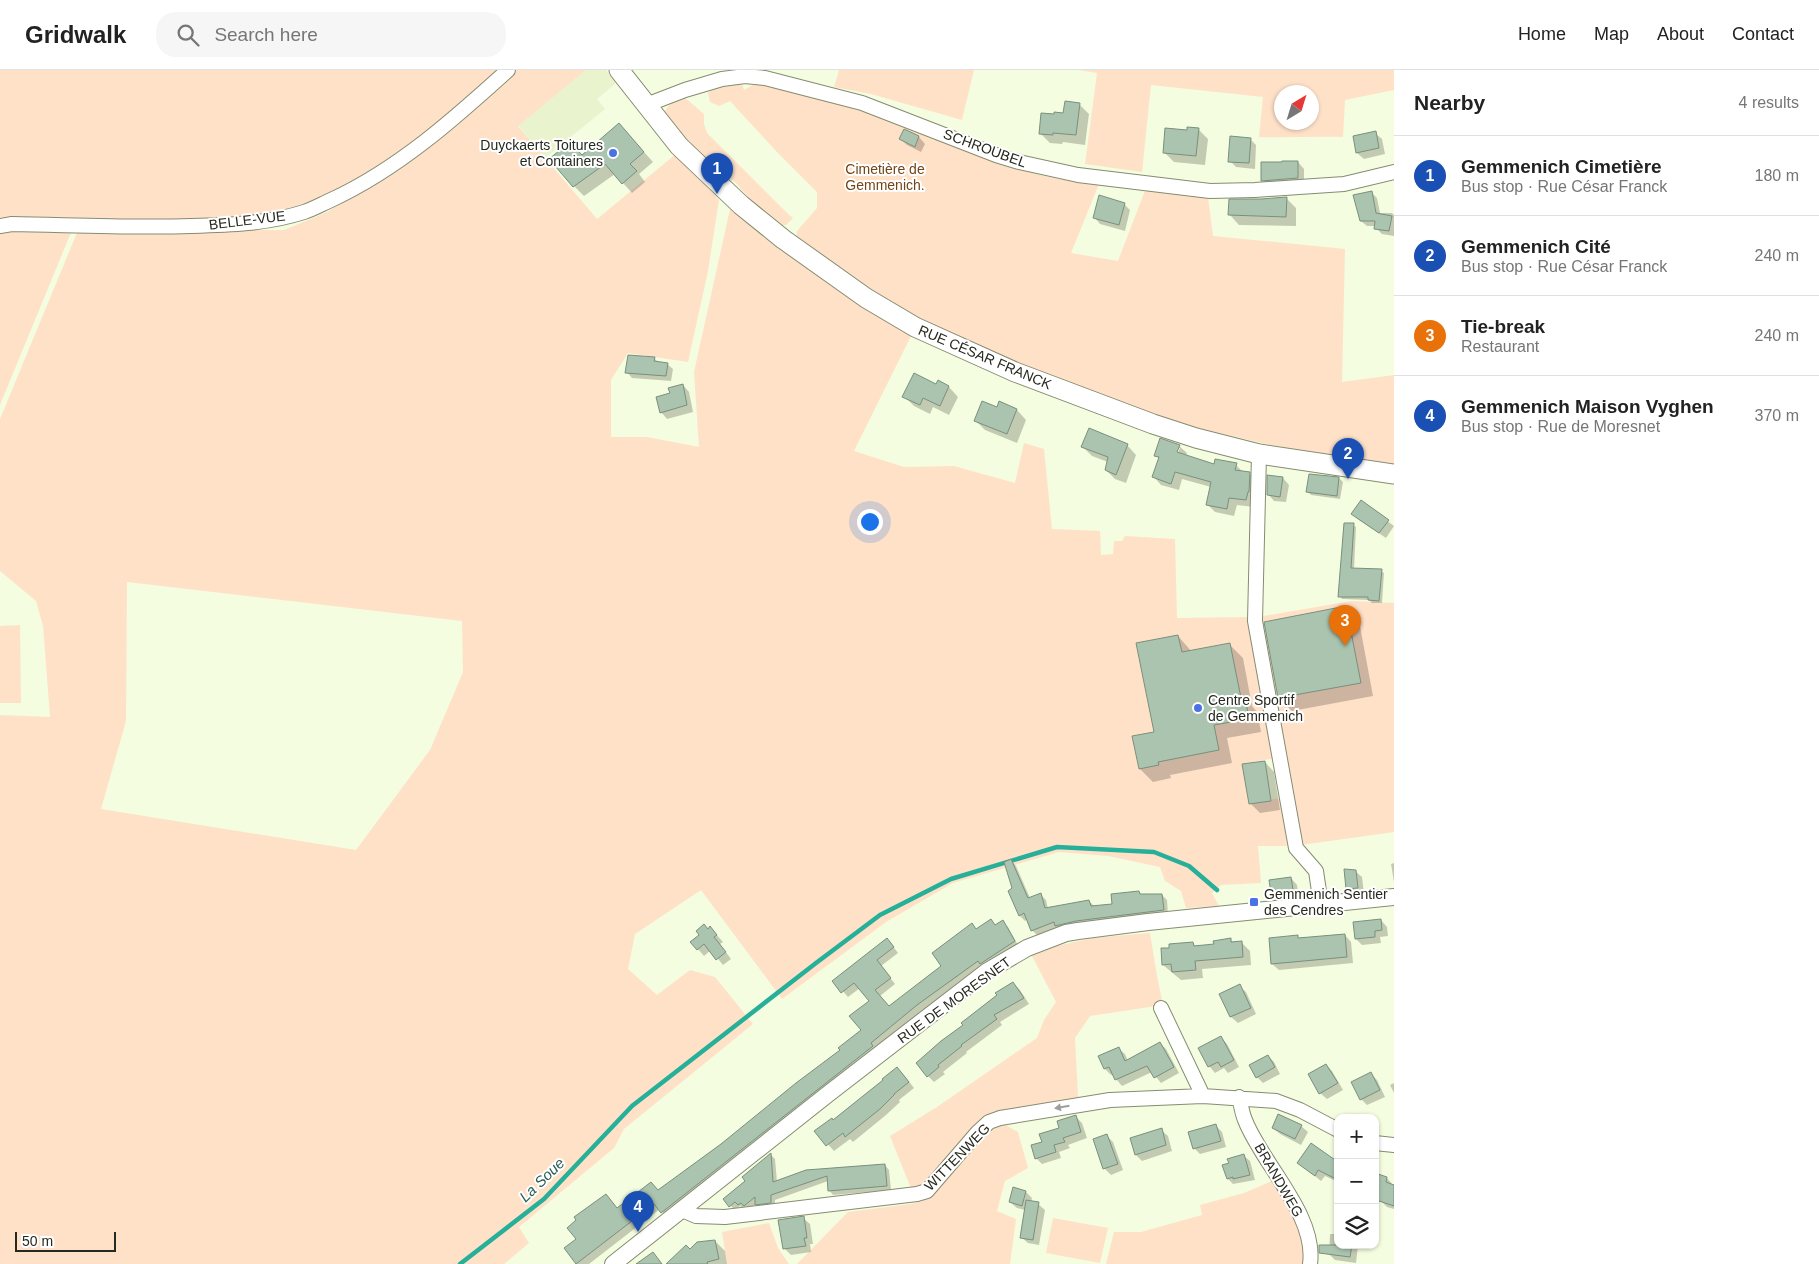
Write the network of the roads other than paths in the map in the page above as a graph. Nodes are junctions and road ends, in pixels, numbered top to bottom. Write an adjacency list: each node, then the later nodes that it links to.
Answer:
1 (508, 70): 5 (street, BELLE-VUE)
2 (619, 70): 3 (main road, RUE CÉSAR FRANCK)
3 (646, 105): 4 (street, SCHROUBEL); 6 (main road, RUE CÉSAR FRANCK)
4 (1394, 172)
5 (0, 226)
6 (1259, 454): 7 (main road, RUE CÉSAR FRANCK); 9 (street)
7 (1394, 474)
8 (1394, 897): 9 (street, RUE DE MORESNET)
9 (1321, 905): 16 (street, RUE DE MORESNET)
10 (1161, 1008): 11 (street)
11 (1203, 1096): 12 (street, WITTENWEG); 16 (street, WITTENWEG, one-way to 16)
12 (1239, 1098): 13 (street, WITTENWEG); 18 (street, BRANDWEG)
13 (1334, 1128)
14 (1379, 1143): 15 (street)
15 (1394, 1145)
16 (682, 1210): 17 (street, RUE DE MORESNET)
17 (612, 1264)
18 (1310, 1264)

